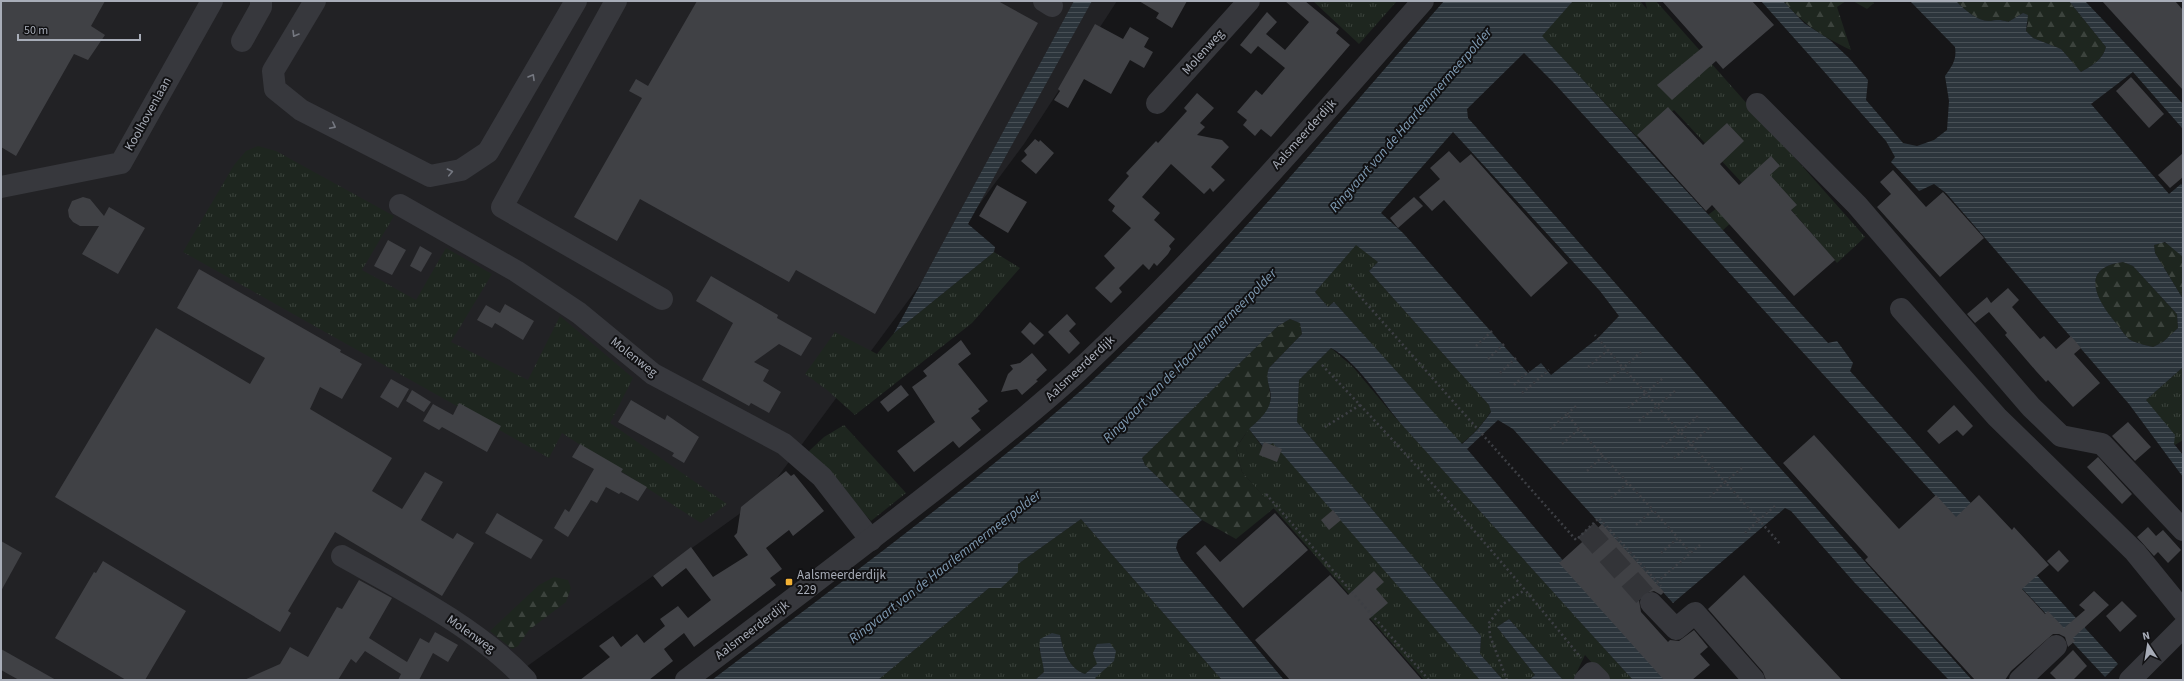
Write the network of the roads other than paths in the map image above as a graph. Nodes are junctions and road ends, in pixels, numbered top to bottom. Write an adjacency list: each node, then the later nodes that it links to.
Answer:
1 (212, 1): 11 (street, Koolhovenlaan)
2 (261, 1): 8 (street)
3 (315, 1): 4 (street, one-way to 4)
4 (576, 1)
5 (616, 1): 13 (street)
6 (1249, 1): 9 (street, Molenweg)
7 (1419, 3): 16 (street, Aalsmeerderdijk)
8 (242, 41)
9 (1157, 103)
10 (1757, 104): 15 (street)
11 (1, 187)
12 (400, 206): 16 (street, Molenweg)
13 (662, 299)
14 (1901, 309): 19 (street)
15 (2183, 530)
16 (871, 540): 23 (street, Aalsmeerderdijk)
17 (342, 556): 22 (street, Molenweg)
18 (1657, 596): 24 (street)
19 (2183, 611)
20 (2183, 627): 26 (street)
21 (2056, 646): 25 (street)
22 (526, 680)
23 (686, 680)
24 (1754, 680)
25 (2020, 680)
26 (2130, 680)

